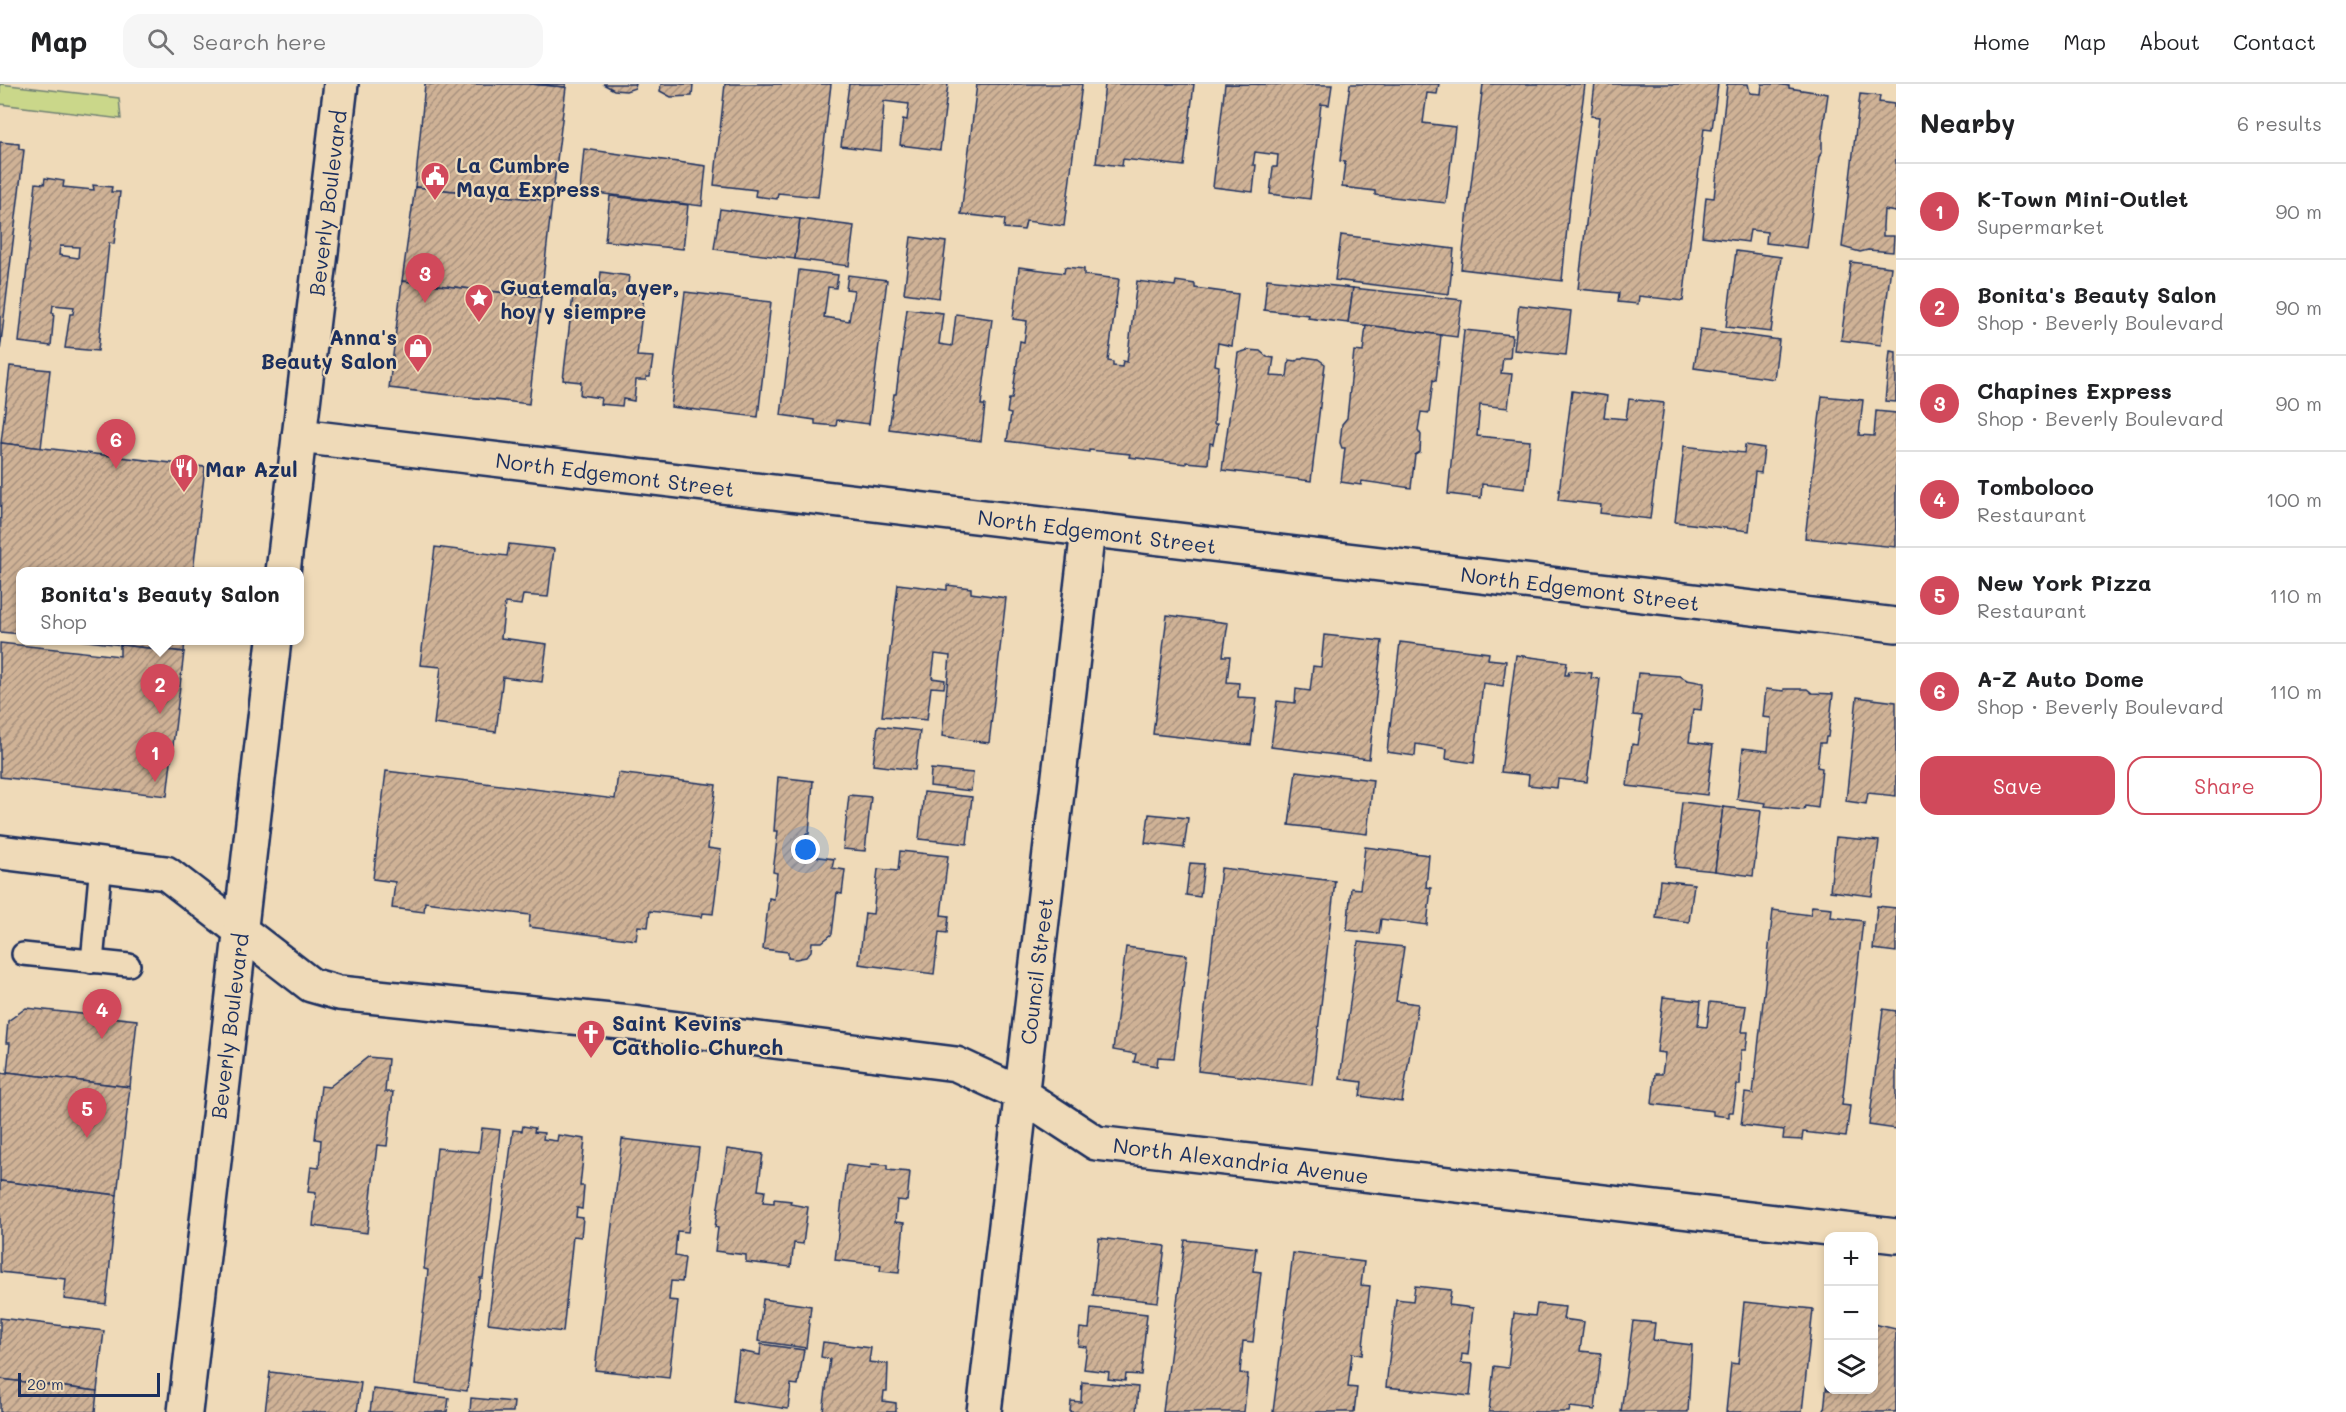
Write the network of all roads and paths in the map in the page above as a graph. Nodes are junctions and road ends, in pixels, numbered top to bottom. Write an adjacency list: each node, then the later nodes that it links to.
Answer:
1 (341, 84): 2 (street, Beverly Boulevard)
2 (299, 436): 3 (street, North Edgemont Street); 4 (street, Beverly Boulevard)
3 (1088, 530): 5 (street, North Edgemont Street); 13 (street, Council Street)
4 (284, 567)
5 (1896, 625)
6 (273, 645): 9 (street, Beverly Boulevard)
7 (0, 852): 8 (street, North Alexandria Avenue)
8 (101, 864): 9 (street, North Alexandria Avenue); 11 (lane)
9 (240, 929): 13 (street, North Alexandria Avenue); 15 (street, Beverly Boulevard)
10 (23, 954): 11 (lane)
11 (92, 962): 12 (lane)
12 (129, 965)
13 (1021, 1094): 14 (street, North Alexandria Avenue); 16 (street, Council Street)
14 (1896, 1236)
15 (185, 1412)
16 (984, 1412)

